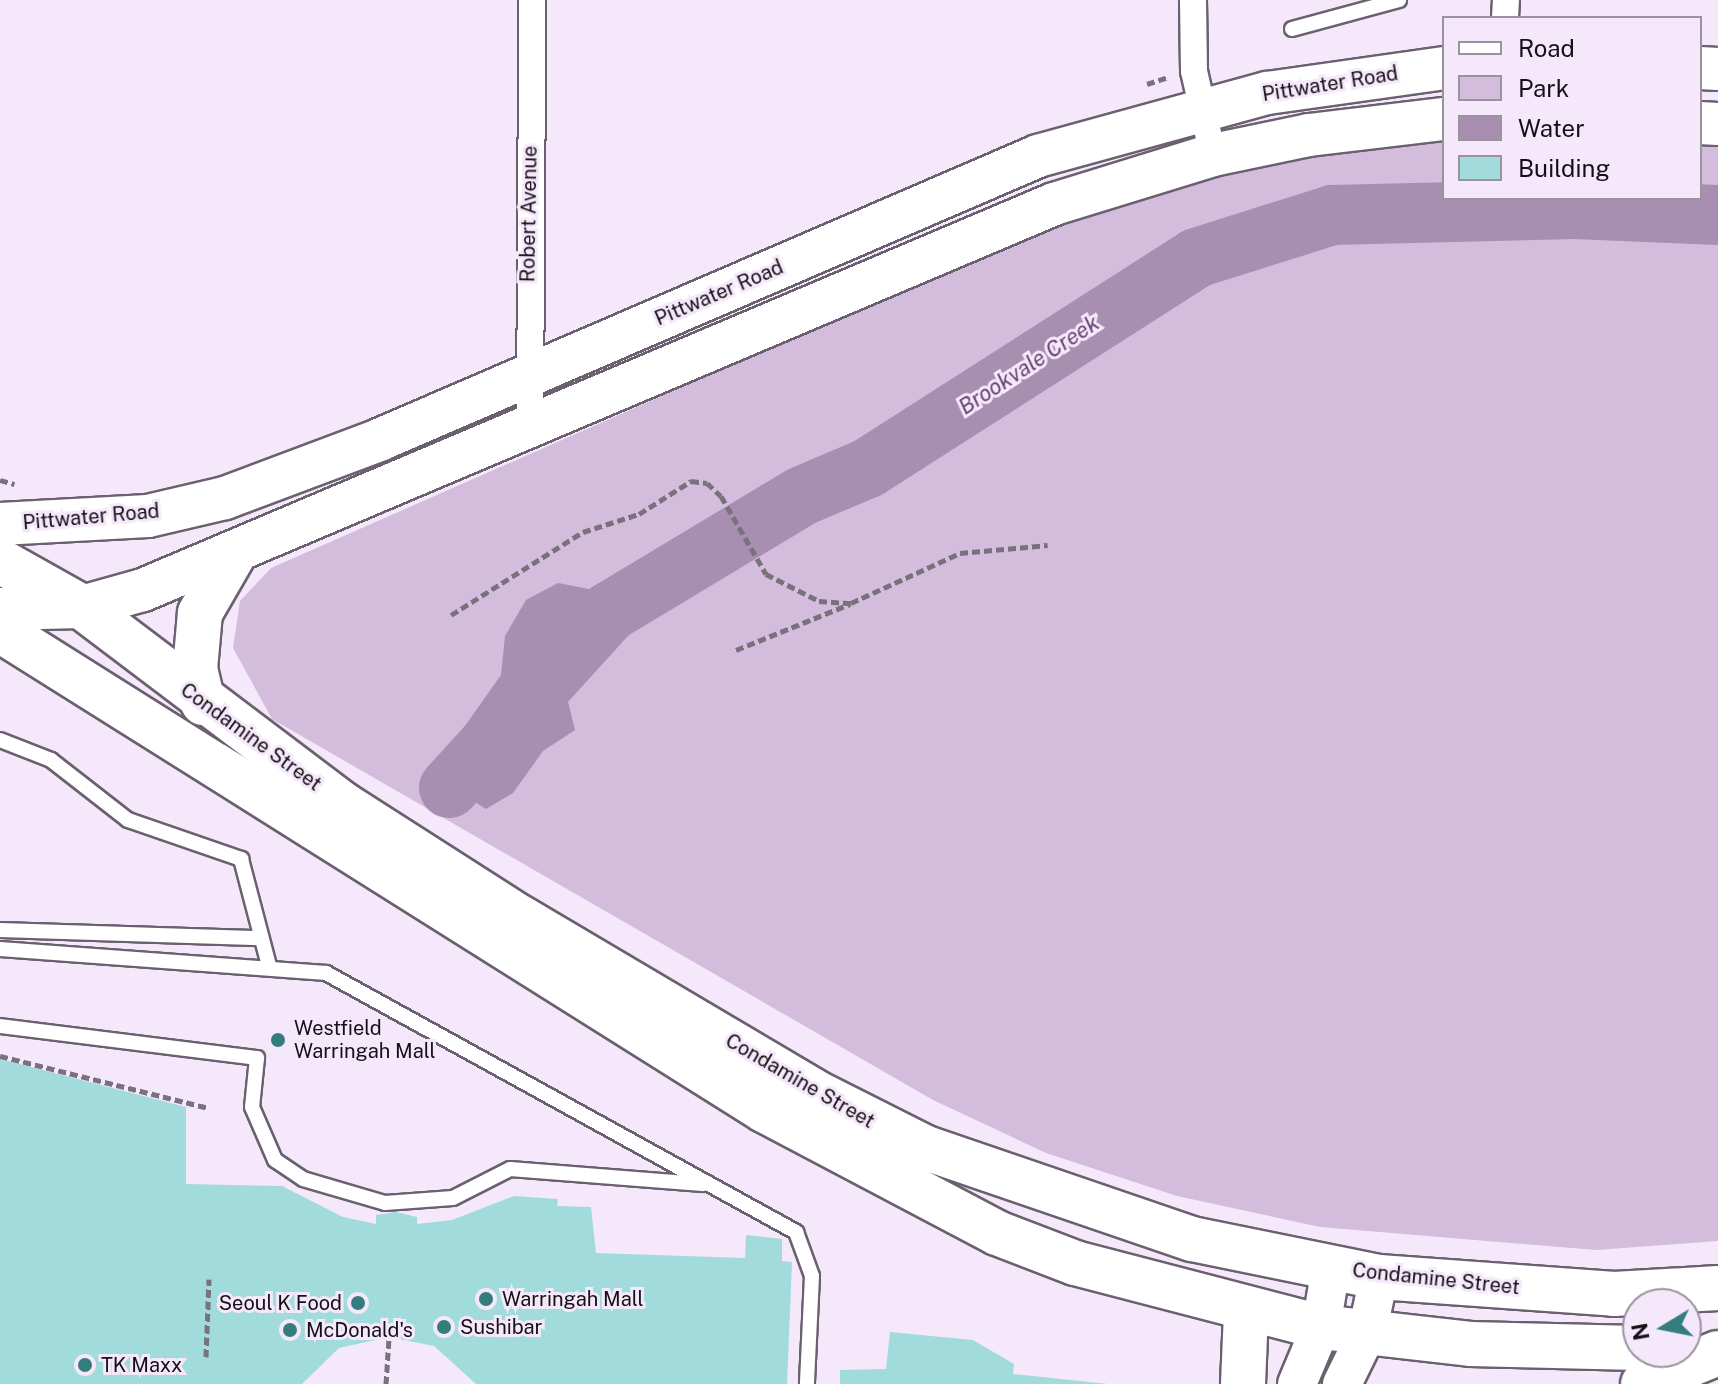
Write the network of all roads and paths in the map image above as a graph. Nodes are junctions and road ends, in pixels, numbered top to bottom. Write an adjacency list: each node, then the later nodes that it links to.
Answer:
1 (532, 0): 9 (street, Robert Avenue)
2 (1193, 0): 6 (street)
3 (1399, 0): 4 (lane)
4 (1292, 29)
5 (1442, 68): 6 (main road, Pittwater Road)
6 (1202, 107): 8 (street); 9 (main road, Pittwater Road)
7 (1442, 119): 8 (main road)
8 (1213, 155): 10 (main road)
9 (527, 376): 10 (street, Robert Avenue); 13 (main road, Pittwater Road)
10 (530, 429): 15 (main road)
11 (0, 480): 12 (path)
12 (28, 487)
13 (0, 524)
14 (1048, 545): 17 (path)
15 (234, 554): 18 (main road); 23 (highway)
16 (0, 561): 18 (highway, Condamine Street)
17 (851, 603): 20 (path); 22 (path)
18 (82, 607): 19 (main road); 23 (highway, Condamine Street)
19 (0, 609)
20 (451, 615)
21 (0, 630): 37 (highway, Condamine Street)
22 (736, 650)
23 (203, 703): 33 (highway, Condamine Street)
24 (0, 740): 26 (lane)
25 (0, 930): 26 (lane)
26 (261, 938): 28 (lane)
27 (0, 949): 28 (lane)
28 (269, 966): 32 (lane)
29 (0, 1026): 32 (lane)
30 (0, 1056): 31 (path)
31 (208, 1108)
32 (711, 1185): 45 (lane)
33 (1331, 1267): 34 (highway, Condamine Street); 38 (street)
34 (1379, 1277): 36 (highway, Condamine Street); 39 (street)
35 (209, 1279): 43 (path)
36 (1718, 1288)
37 (1246, 1312): 38 (highway, Condamine Street); 46 (highway)
38 (1321, 1327): 39 (highway, Condamine Street); 47 (street)
39 (1367, 1333): 41 (highway, Condamine Street); 48 (street)
40 (389, 1337): 44 (path)
41 (1622, 1347)
42 (1718, 1353): 49 (highway)
43 (206, 1357)
44 (386, 1384)
45 (807, 1384)
46 (1243, 1384)
47 (1297, 1384)
48 (1342, 1384)
49 (1643, 1384)

